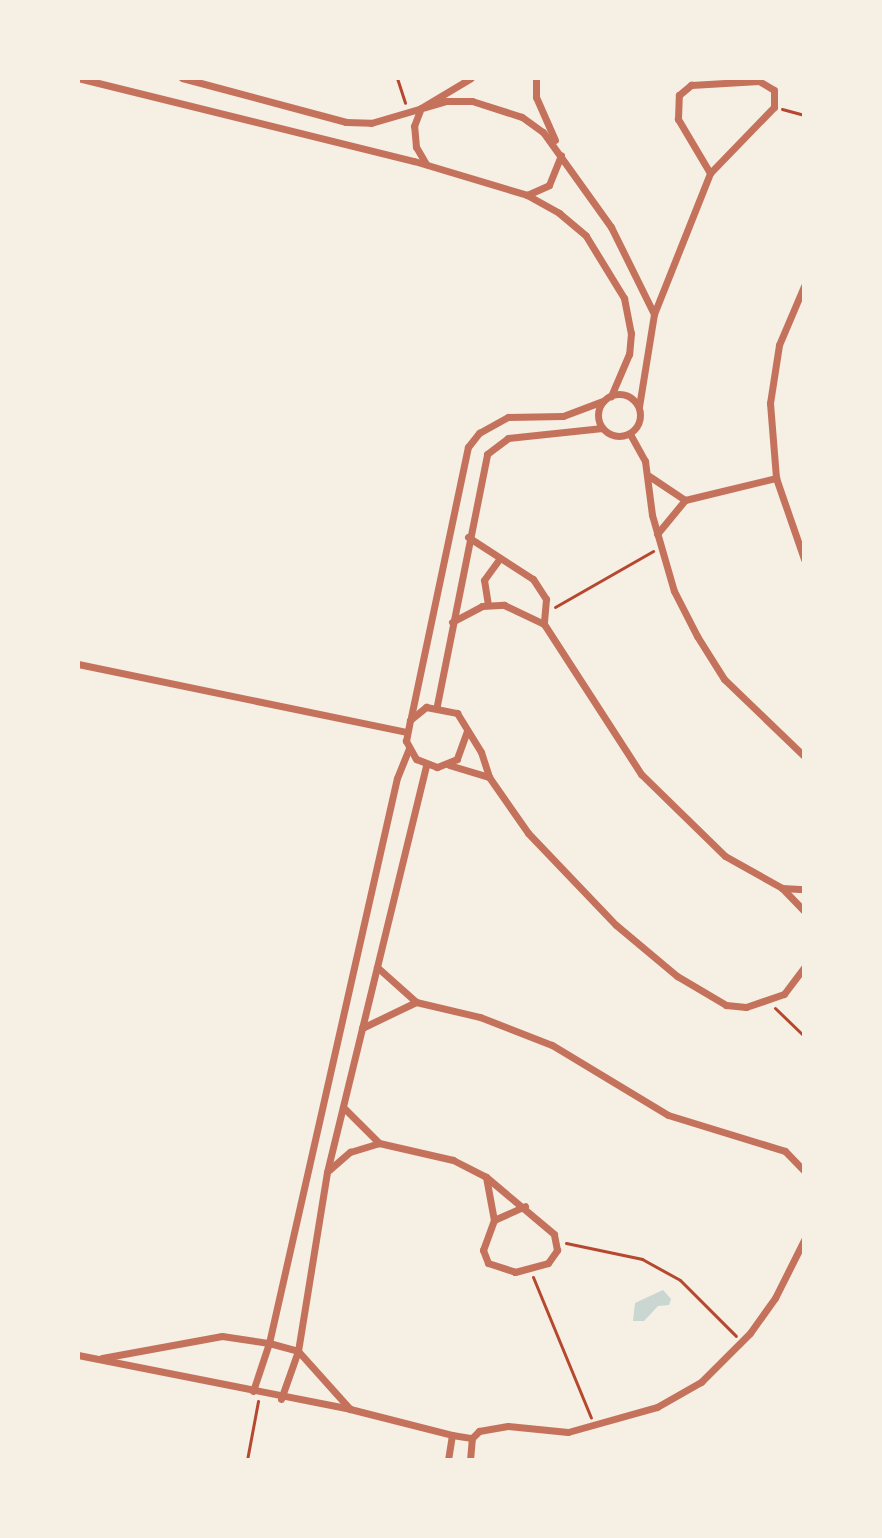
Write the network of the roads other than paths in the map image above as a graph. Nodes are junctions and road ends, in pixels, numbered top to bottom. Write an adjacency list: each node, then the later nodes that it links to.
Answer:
1 (78, 78): 8 (street)
2 (182, 78): 5 (street)
3 (471, 78): 6 (street)
4 (536, 78): 7 (street)
5 (195, 80): 6 (street)
6 (421, 108): 7 (street); 8 (street)
7 (561, 151): 10 (street); 12 (street)
8 (426, 164): 10 (street)
9 (710, 173): 9 (street); 12 (street)
10 (527, 195): 13 (street)
11 (804, 286): 18 (street)
12 (654, 314): 14 (street)
13 (607, 399): 14 (street); 15 (street); 29 (street)
14 (639, 407): 16 (street)
15 (602, 428): 16 (street); 21 (street)
16 (630, 434): 17 (street)
17 (649, 476): 19 (street); 20 (street)
18 (776, 478): 19 (street); 23 (street)
19 (685, 500): 20 (street)
20 (657, 534): 33 (street)
21 (468, 537): 22 (street); 25 (street)
22 (499, 559): 24 (street); 26 (street)
23 (804, 559)
24 (488, 605): 25 (street); 26 (street)
25 (452, 622): 28 (street)
26 (544, 624): 37 (street)
27 (78, 664): 31 (street)
28 (437, 705): 29 (street); 30 (street)
29 (410, 720): 31 (street)
30 (467, 731): 34 (street); 36 (street)
31 (406, 732): 32 (street)
32 (409, 749): 35 (street); 52 (street)
33 (804, 756)
34 (448, 764): 35 (street); 36 (street)
35 (426, 765): 40 (street)
36 (489, 777): 41 (street)
37 (782, 888): 38 (street); 39 (street)
38 (804, 889)
39 (804, 911)
40 (377, 967): 42 (street); 43 (street)
41 (804, 967)
42 (416, 1002): 43 (street); 46 (street)
43 (362, 1028): 44 (street)
44 (343, 1107): 45 (street); 47 (street)
45 (379, 1143): 47 (street); 48 (street)
46 (804, 1171)
47 (327, 1172): 53 (street)
48 (486, 1177): 49 (street); 50 (street)
49 (525, 1206): 50 (street); 50 (street)
50 (494, 1220)
51 (804, 1240): 60 (street)
52 (269, 1343): 53 (street); 55 (street); 56 (street)
53 (298, 1351): 57 (street); 58 (street)
54 (78, 1355): 55 (street)
55 (99, 1359): 56 (street)
56 (256, 1392): 57 (street)
57 (281, 1399): 58 (street)
58 (350, 1409): 59 (street)
59 (452, 1435): 60 (street); 61 (street)
60 (472, 1438): 62 (street)
61 (448, 1460)
62 (470, 1460)

